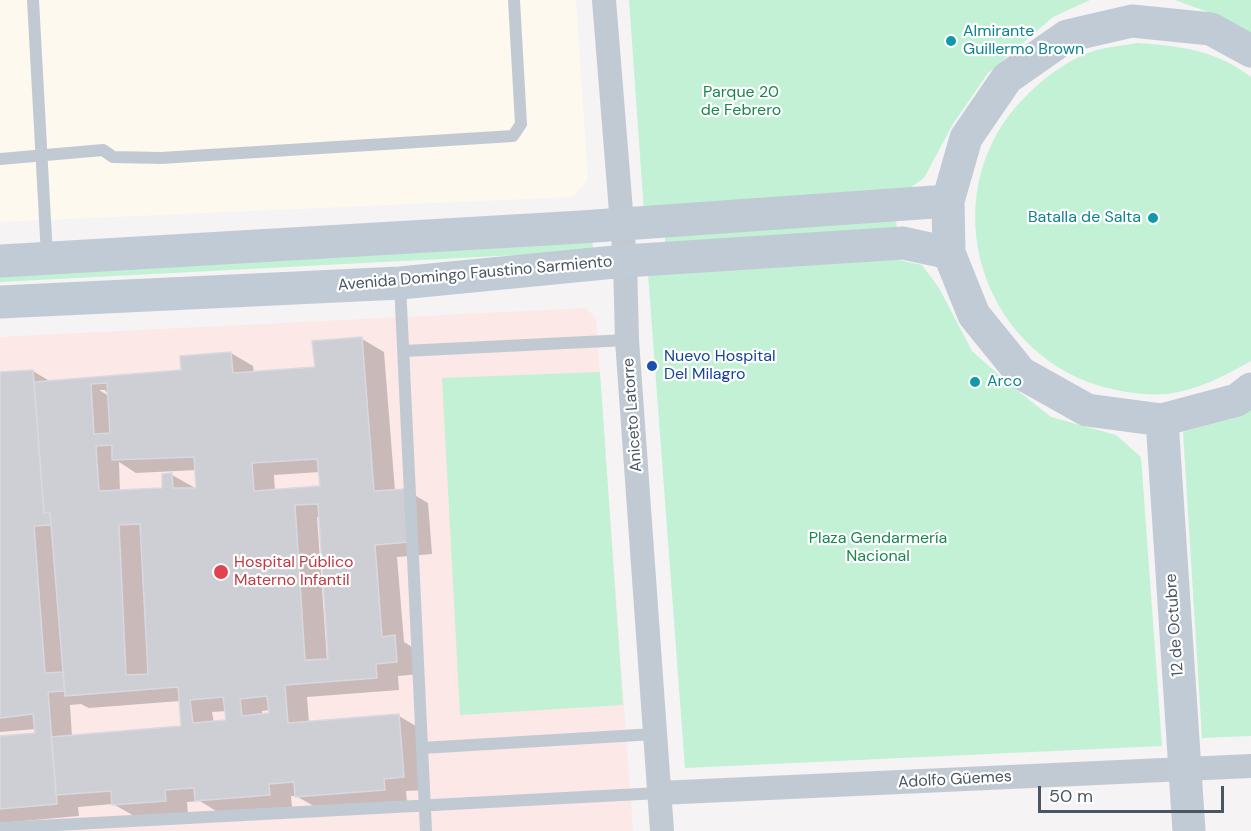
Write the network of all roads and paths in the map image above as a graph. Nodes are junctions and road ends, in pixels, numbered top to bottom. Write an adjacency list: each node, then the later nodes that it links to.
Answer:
1 (33, 0): 6 (lane)
2 (514, 0): 6 (lane)
3 (604, 0): 9 (street, Aniceto Latorre)
4 (1131, 10): 5 (main road); 8 (main road)
5 (1251, 51)
6 (42, 154): 7 (lane); 11 (lane)
7 (0, 159)
8 (948, 201): 9 (main road); 10 (main road)
9 (621, 224): 11 (main road); 13 (street, Aniceto Latorre)
10 (949, 253): 13 (main road, Avenida Domingo Faustino Sarmiento); 19 (main road)
11 (47, 258): 12 (main road)
12 (0, 261)
13 (625, 261): 14 (main road, Avenida Domingo Faustino Sarmiento); 16 (street, Aniceto Latorre)
14 (400, 283): 15 (main road, Avenida Domingo Faustino Sarmiento); 17 (lane)
15 (0, 302)
16 (627, 340): 17 (lane); 20 (street, Aniceto Latorre)
17 (404, 351): 21 (lane)
18 (1251, 389): 19 (main road)
19 (1162, 420): 23 (main road, 12 de Octubre)
20 (655, 734): 21 (lane); 24 (street, Aniceto Latorre)
21 (422, 748): 25 (lane)
22 (1251, 766): 23 (street, Adolfo Güemes)
23 (1184, 769): 24 (street, Adolfo Güemes); 29 (main road, 12 de Octubre)
24 (659, 793): 25 (lane); 28 (street, Aniceto Latorre)
25 (425, 804): 26 (lane); 27 (lane)
26 (0, 828)
27 (426, 831)
28 (662, 831)
29 (1189, 831)

